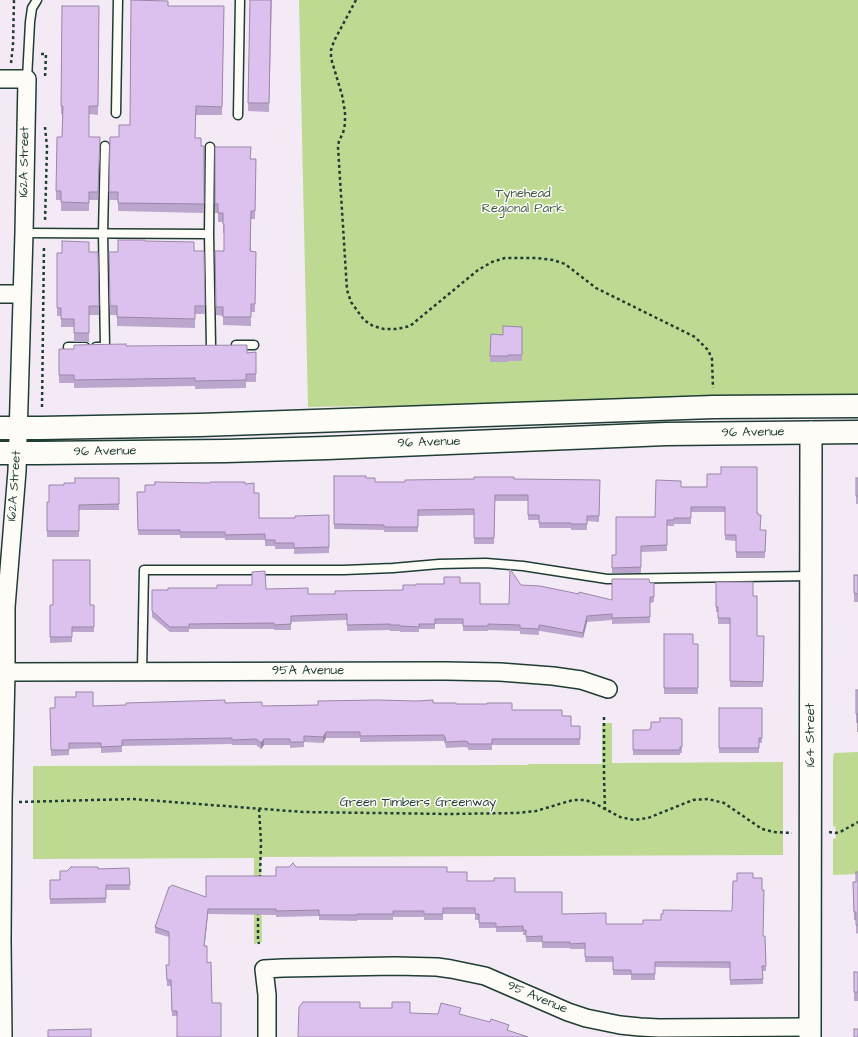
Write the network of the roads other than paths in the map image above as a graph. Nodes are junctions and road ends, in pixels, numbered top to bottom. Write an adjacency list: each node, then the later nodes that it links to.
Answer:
1 (37, 0): 5 (lane)
2 (118, 0): 6 (lane)
3 (240, 0): 7 (lane)
4 (0, 78): 5 (street)
5 (27, 79): 10 (street, 162A Street)
6 (116, 113)
7 (238, 115)
8 (105, 146): 11 (lane)
9 (210, 147): 12 (lane)
10 (24, 233): 11 (lane); 14 (street, 162A Street)
11 (103, 233): 12 (lane); 16 (lane)
12 (210, 234): 15 (lane)
13 (0, 294): 14 (street)
14 (22, 294): 18 (street, 162A Street)
15 (254, 345)
16 (68, 347)
17 (854, 406): 18 (main road, 96 Avenue); 19 (main road)
18 (9, 428): 21 (street, 162A Street)
19 (811, 432): 20 (main road, 96 Avenue); 21 (main road, 96 Avenue); 22 (street, 164 Street)
20 (858, 432)
21 (9, 453): 23 (street, 162A Street)
22 (811, 576): 24 (lane); 26 (street, 164 Street)
23 (6, 672): 24 (street, 95A Avenue); 27 (street, 162A Street)
24 (142, 672): 25 (street, 95A Avenue)
25 (608, 689)
26 (810, 1032): 28 (street, 95 Avenue)
27 (3, 1037)
28 (267, 1037)

